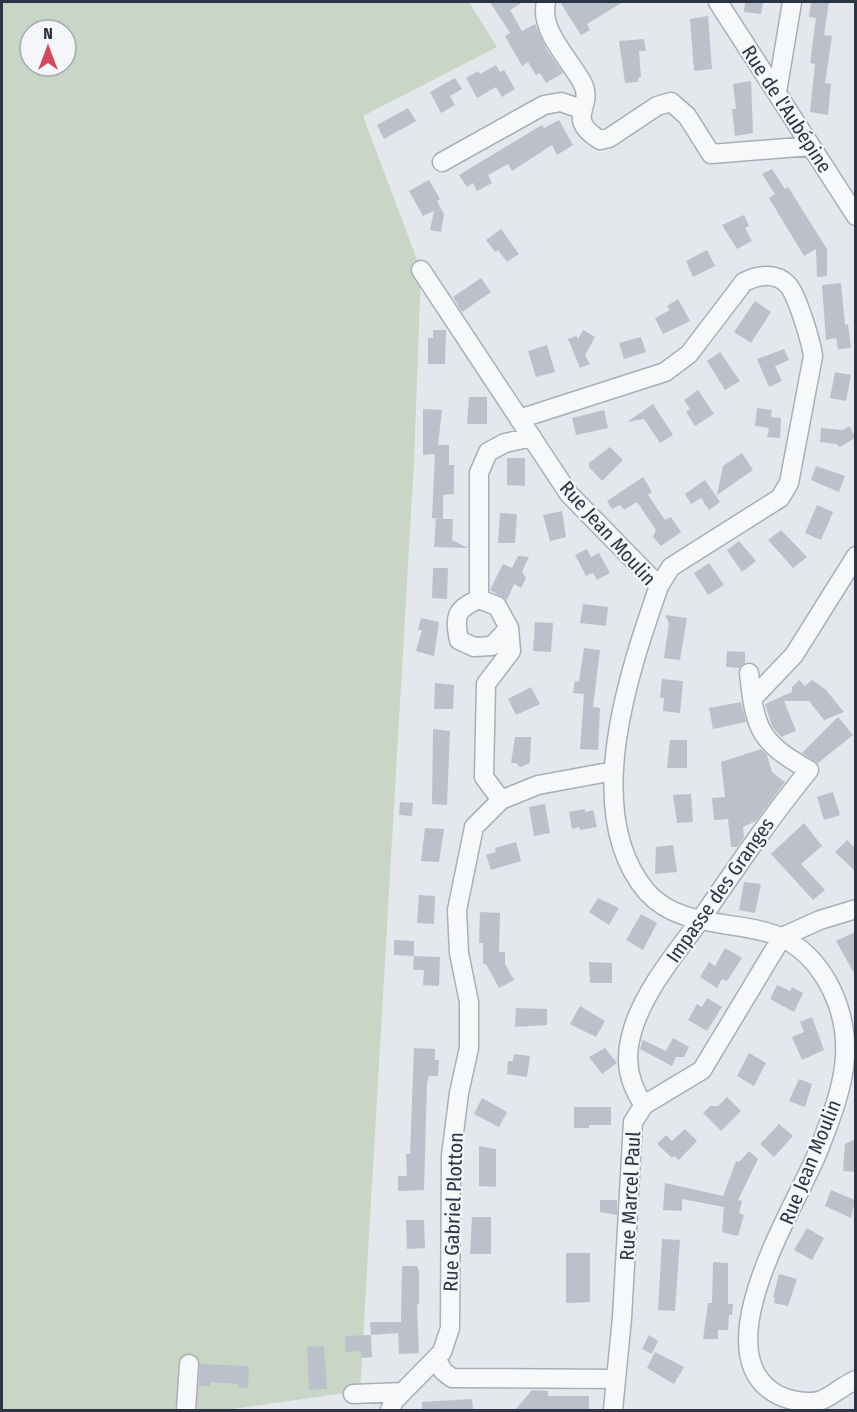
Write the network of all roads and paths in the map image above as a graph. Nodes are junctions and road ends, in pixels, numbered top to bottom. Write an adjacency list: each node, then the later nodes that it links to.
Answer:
1 (546, 2): 5 (street)
2 (718, 2): 4 (street, Rue de l'Aubépine)
3 (792, 2): 4 (street)
4 (777, 92): 6 (street, Rue de l'Aubépine)
5 (581, 108): 6 (street); 7 (street)
6 (811, 146): 8 (street, Rue de l'Aubépine)
7 (442, 162)
8 (855, 216)
9 (421, 270): 10 (street, Rue Jean Moulin)
10 (519, 419): 11 (street, Rue Jean Moulin); 13 (street)
11 (532, 437): 13 (street, Rue Jean Moulin); 14 (street)
12 (855, 556): 17 (street)
13 (659, 586): 18 (street, Rue Jean Moulin)
14 (479, 599): 15 (street); 15 (street)
15 (509, 628): 19 (street)
16 (750, 673): 17 (street, Impasse des Granges)
17 (752, 699): 21 (street, Impasse des Granges)
18 (614, 771): 19 (street, Rue Gabriel Plotton); 21 (street, Rue Jean Moulin)
19 (501, 800): 24 (street, Rue Gabriel Plotton)
20 (855, 909): 22 (street)
21 (700, 920): 22 (street, Rue Jean Moulin); 23 (street, Impasse des Granges)
22 (782, 937): 23 (street, Rue Marcel Paul); 30 (street, Rue Jean Moulin)
23 (644, 1105): 26 (street, Rue Marcel Paul)
24 (436, 1358): 26 (street); 28 (street, Rue Gabriel Plotton)
25 (189, 1364): 31 (street)
26 (616, 1379): 33 (street, Rue Marcel Paul)
27 (855, 1380): 30 (street)
28 (403, 1392): 29 (street); 32 (street, Rue Gabriel Plotton)
29 (353, 1394)
30 (810, 1406)
31 (186, 1410)
32 (390, 1410)
33 (613, 1410)

